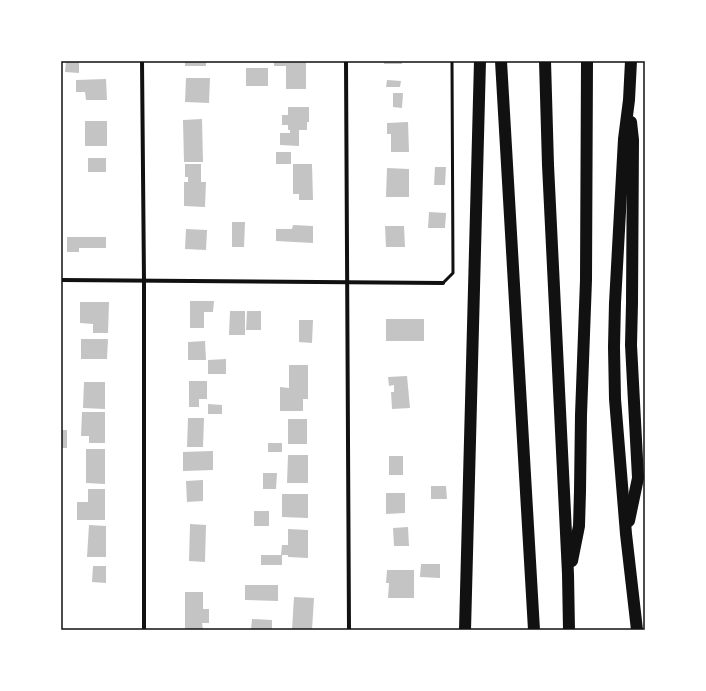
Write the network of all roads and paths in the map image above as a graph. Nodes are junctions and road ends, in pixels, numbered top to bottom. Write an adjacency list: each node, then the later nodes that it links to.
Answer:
1 (142, 61): 13 (street)
2 (346, 61): 14 (street)
3 (452, 61): 15 (lane)
4 (480, 61): 20 (highway)
5 (501, 61): 21 (highway)
6 (545, 61): 17 (highway)
7 (587, 61): 11 (highway)
8 (594, 61): 11 (highway)
9 (630, 61): 10 (highway)
10 (629, 100): 16 (highway); 16 (highway)
11 (586, 148): 17 (highway)
12 (61, 280): 13 (street)
13 (144, 281): 14 (street); 18 (street)
14 (347, 282): 15 (street); 19 (street)
15 (443, 283)
16 (626, 534): 23 (highway)
17 (568, 574): 22 (highway)
18 (144, 630)
19 (349, 630)
20 (465, 630)
21 (534, 630)
22 (569, 630)
23 (637, 630)

